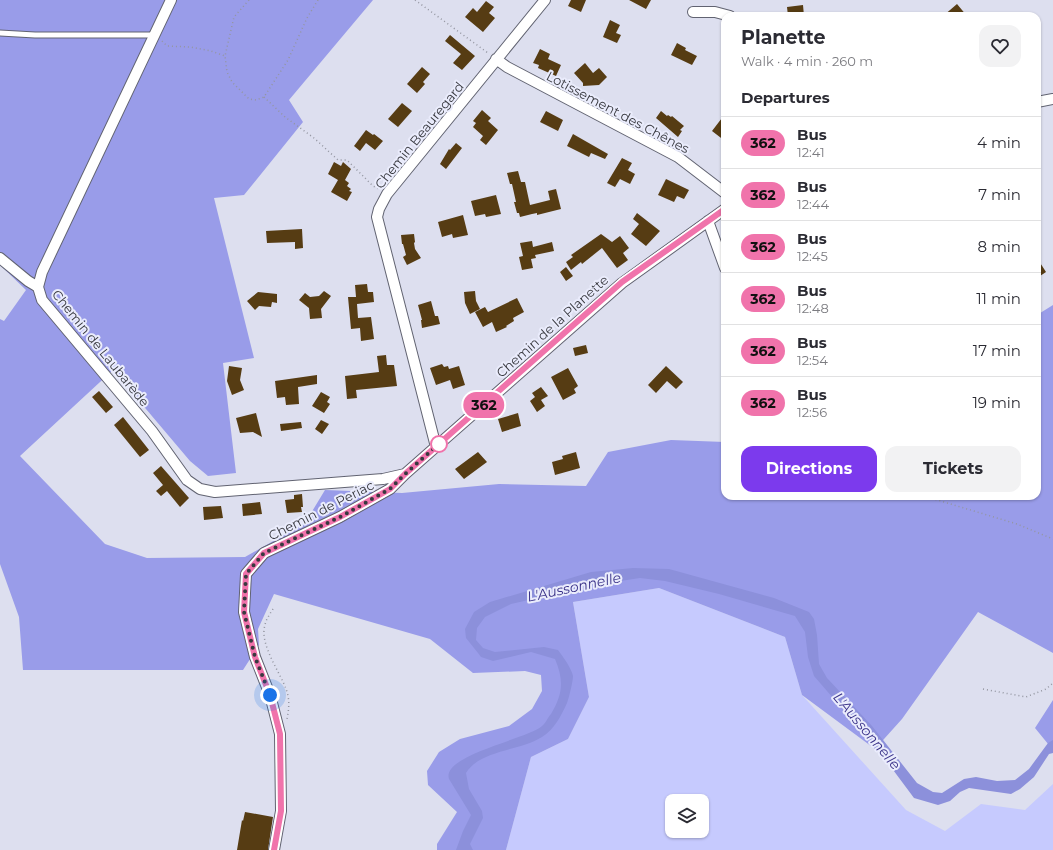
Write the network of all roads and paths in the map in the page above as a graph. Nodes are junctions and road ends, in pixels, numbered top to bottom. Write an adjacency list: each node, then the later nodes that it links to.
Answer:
1 (171, 0): 9 (street, Chemin de Laubarède)
2 (249, 0): 10 (path)
3 (318, 0): 12 (path)
4 (416, 0): 11 (path)
5 (545, 0): 11 (street, Chemin Beauregard)
6 (693, 12): 7 (street)
7 (721, 14)
8 (0, 33): 9 (lane)
9 (155, 35): 10 (path); 21 (street, Chemin de Laubarède)
10 (226, 56): 12 (path)
11 (496, 59): 15 (street, Lotissement des Chênes); 16 (street, Chemin Beauregard)
12 (264, 97): 16 (path)
13 (1053, 99): 14 (street)
14 (1041, 101)
15 (721, 190)
16 (387, 194): 22 (street, Chemin Beauregard)
17 (721, 212): 18 (street, Chemin de la Planette)
18 (708, 221): 19 (street); 22 (street, Chemin de la Planette)
19 (721, 257)
20 (0, 258): 21 (street)
21 (38, 287): 23 (street, Chemin de Laubarède)
22 (436, 447): 23 (street, Chemin de la Planette)
23 (405, 474): 29 (street, Chemin de Periac)
24 (937, 500): 25 (path)
25 (1053, 539)
26 (273, 609): 29 (path)
27 (1053, 683): 28 (path)
28 (983, 689)
29 (280, 734): 30 (street, Chemin de Periac)
30 (274, 850)

